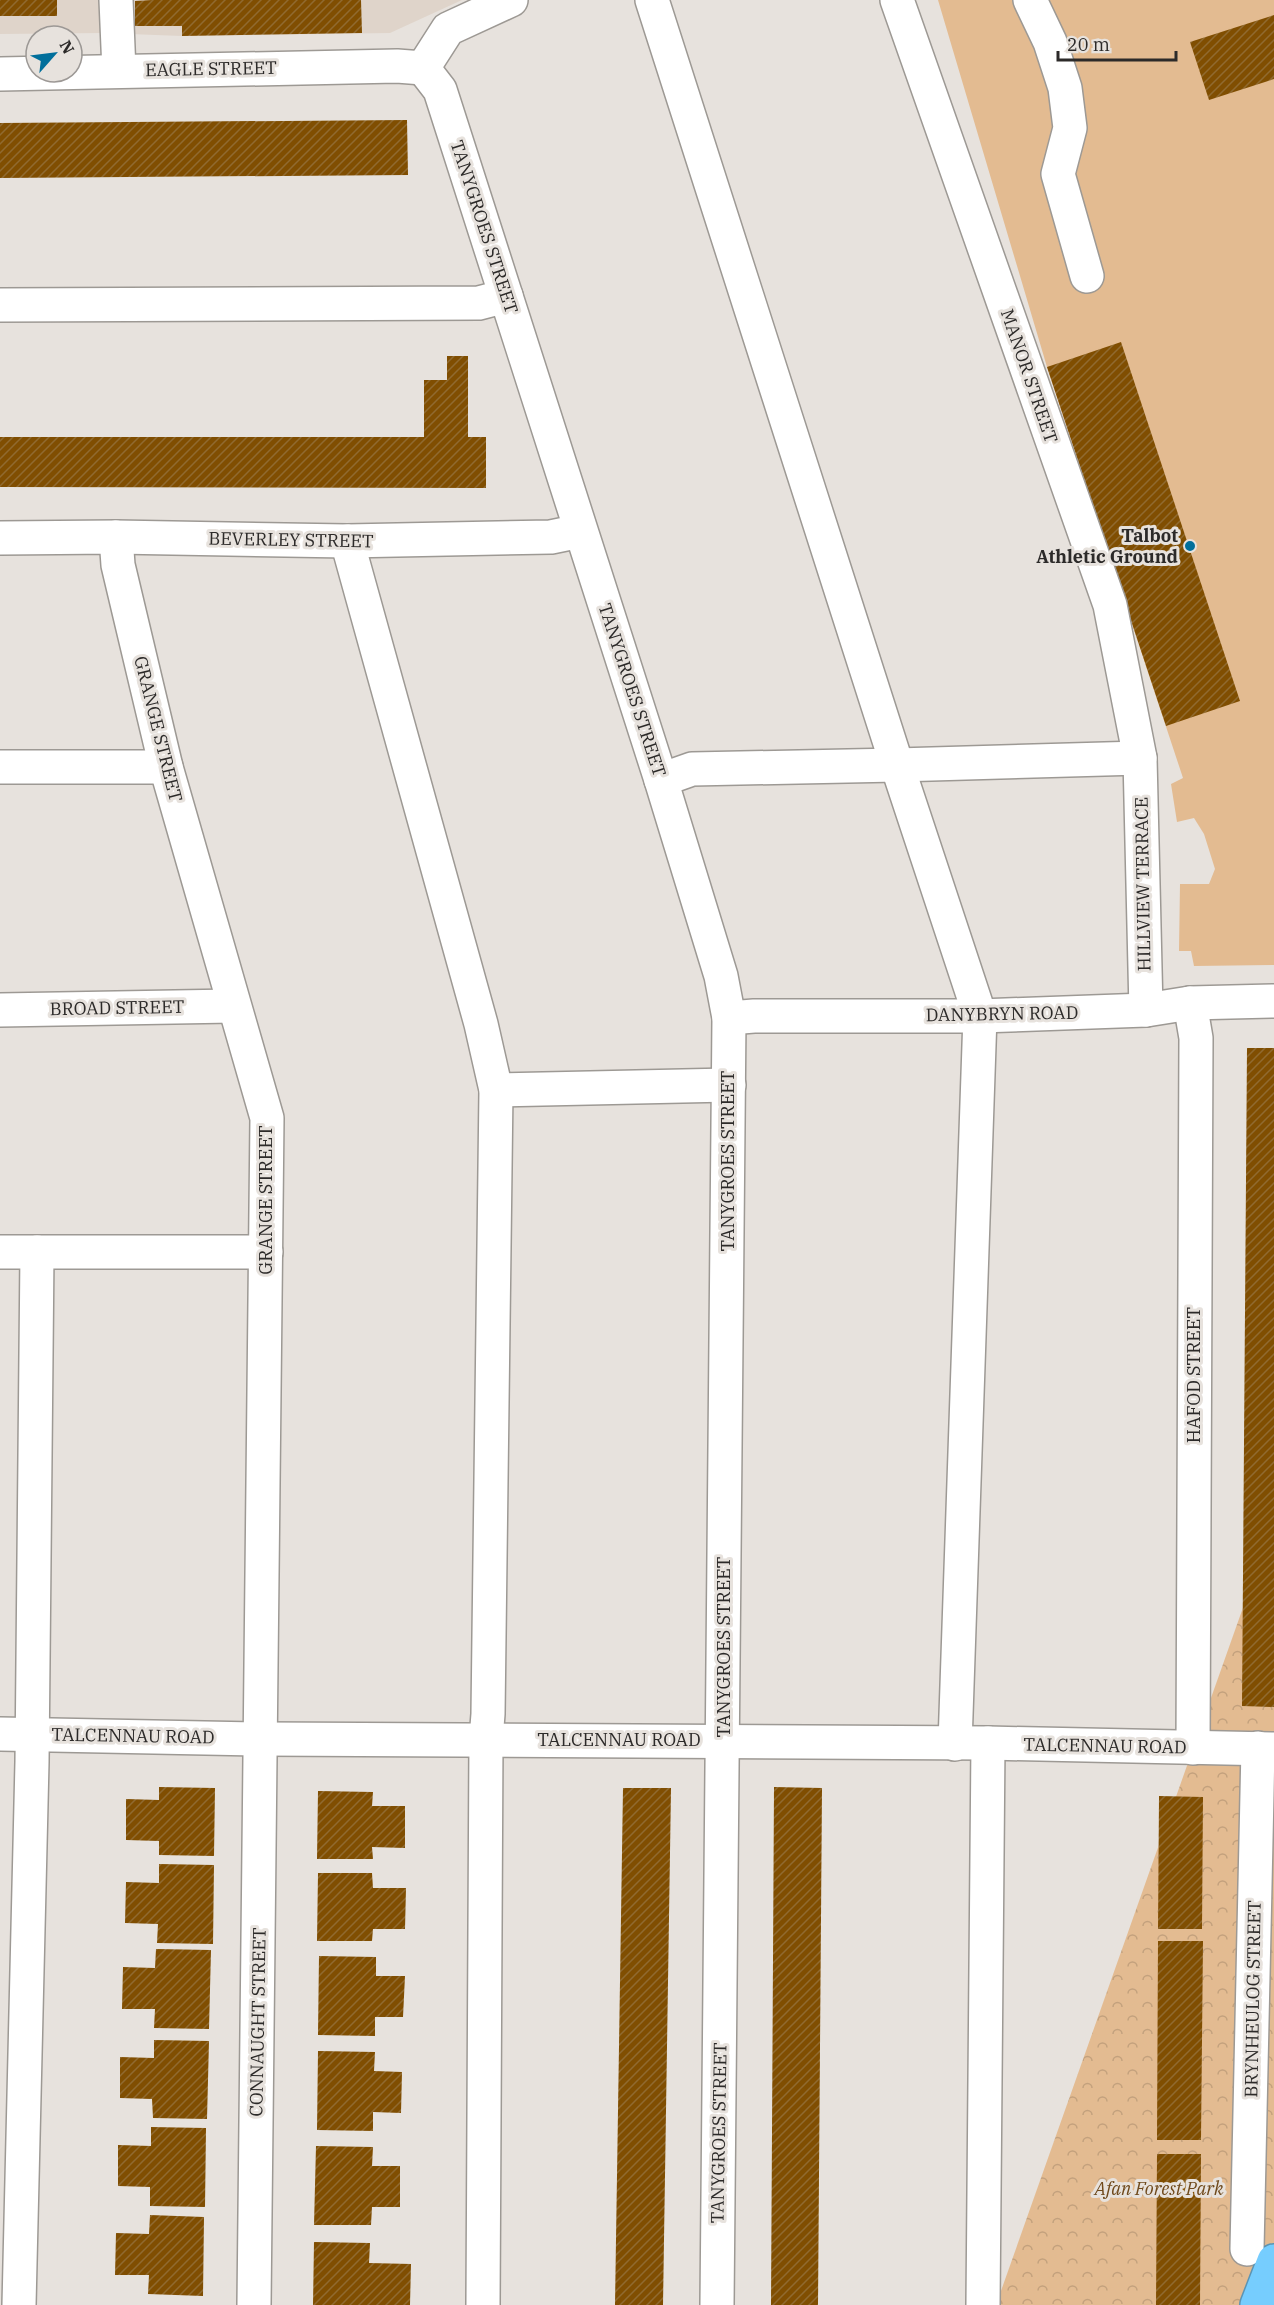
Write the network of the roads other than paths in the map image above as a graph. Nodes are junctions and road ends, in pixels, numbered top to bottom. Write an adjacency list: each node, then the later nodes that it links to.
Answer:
1 (116, 0): 7 (street)
2 (511, 0): 6 (street)
3 (652, 0): 17 (street)
4 (897, 0): 16 (street, MANOR STREET)
5 (1030, 0): 9 (street)
6 (423, 68): 7 (street, EAGLE STREET); 10 (street, TANYGROES STREET)
7 (119, 71): 8 (street, EAGLE STREET)
8 (0, 74)
9 (1087, 276)
10 (506, 296): 11 (street); 12 (street, TANYGROES STREET)
11 (0, 305)
12 (580, 531): 15 (street, BEVERLEY STREET); 20 (street, TANYGROES STREET)
13 (116, 537): 14 (street, BEVERLEY STREET); 15 (street, BEVERLEY STREET); 19 (street, GRANGE STREET)
14 (0, 538)
15 (347, 541): 29 (street)
16 (1140, 758): 17 (street); 25 (street, HILLVIEW TERRACE)
17 (897, 765): 20 (street); 26 (street)
18 (0, 767): 19 (street)
19 (166, 767): 23 (street, GRANGE STREET)
20 (661, 780): 27 (street, TANYGROES STREET)
21 (1274, 1001): 22 (street, DANYBRYN ROAD)
22 (1190, 1003): 25 (street, DANYBRYN ROAD); 40 (street, HAFOD STREET)
23 (233, 1006): 24 (street, BROAD STREET); 32 (street, GRANGE STREET)
24 (0, 1010)
25 (1146, 1010): 26 (street, DANYBRYN ROAD)
26 (980, 1016): 27 (street, DANYBRYN ROAD); 39 (street)
27 (729, 1018): 28 (street, TANYGROES STREET)
28 (729, 1085): 29 (street); 37 (street, TANYGROES STREET)
29 (496, 1090): 36 (street)
30 (0, 1252): 31 (street)
31 (37, 1252): 32 (street); 34 (street)
32 (266, 1252): 35 (street, GRANGE STREET)
33 (0, 1734): 34 (street, TALCENNAU ROAD)
34 (32, 1734): 35 (street, TALCENNAU ROAD); 43 (street)
35 (262, 1739): 36 (street, TALCENNAU ROAD); 44 (street, CONNAUGHT STREET)
36 (486, 1739): 37 (street, TALCENNAU ROAD); 45 (street)
37 (723, 1742): 39 (street, TALCENNAU ROAD); 46 (street, TANYGROES STREET)
38 (988, 1743): 39 (street, TALCENNAU ROAD); 40 (street, TALCENNAU ROAD); 47 (street)
39 (955, 1744)
40 (1193, 1748): 41 (street, TALCENNAU ROAD)
41 (1266, 1748): 42 (street, BRYNHEULOG STREET)
42 (1260, 2255): 48 (highway)
43 (19, 2305)
44 (254, 2305)
45 (483, 2305)
46 (717, 2305)
47 (983, 2305)
48 (1257, 2305)

